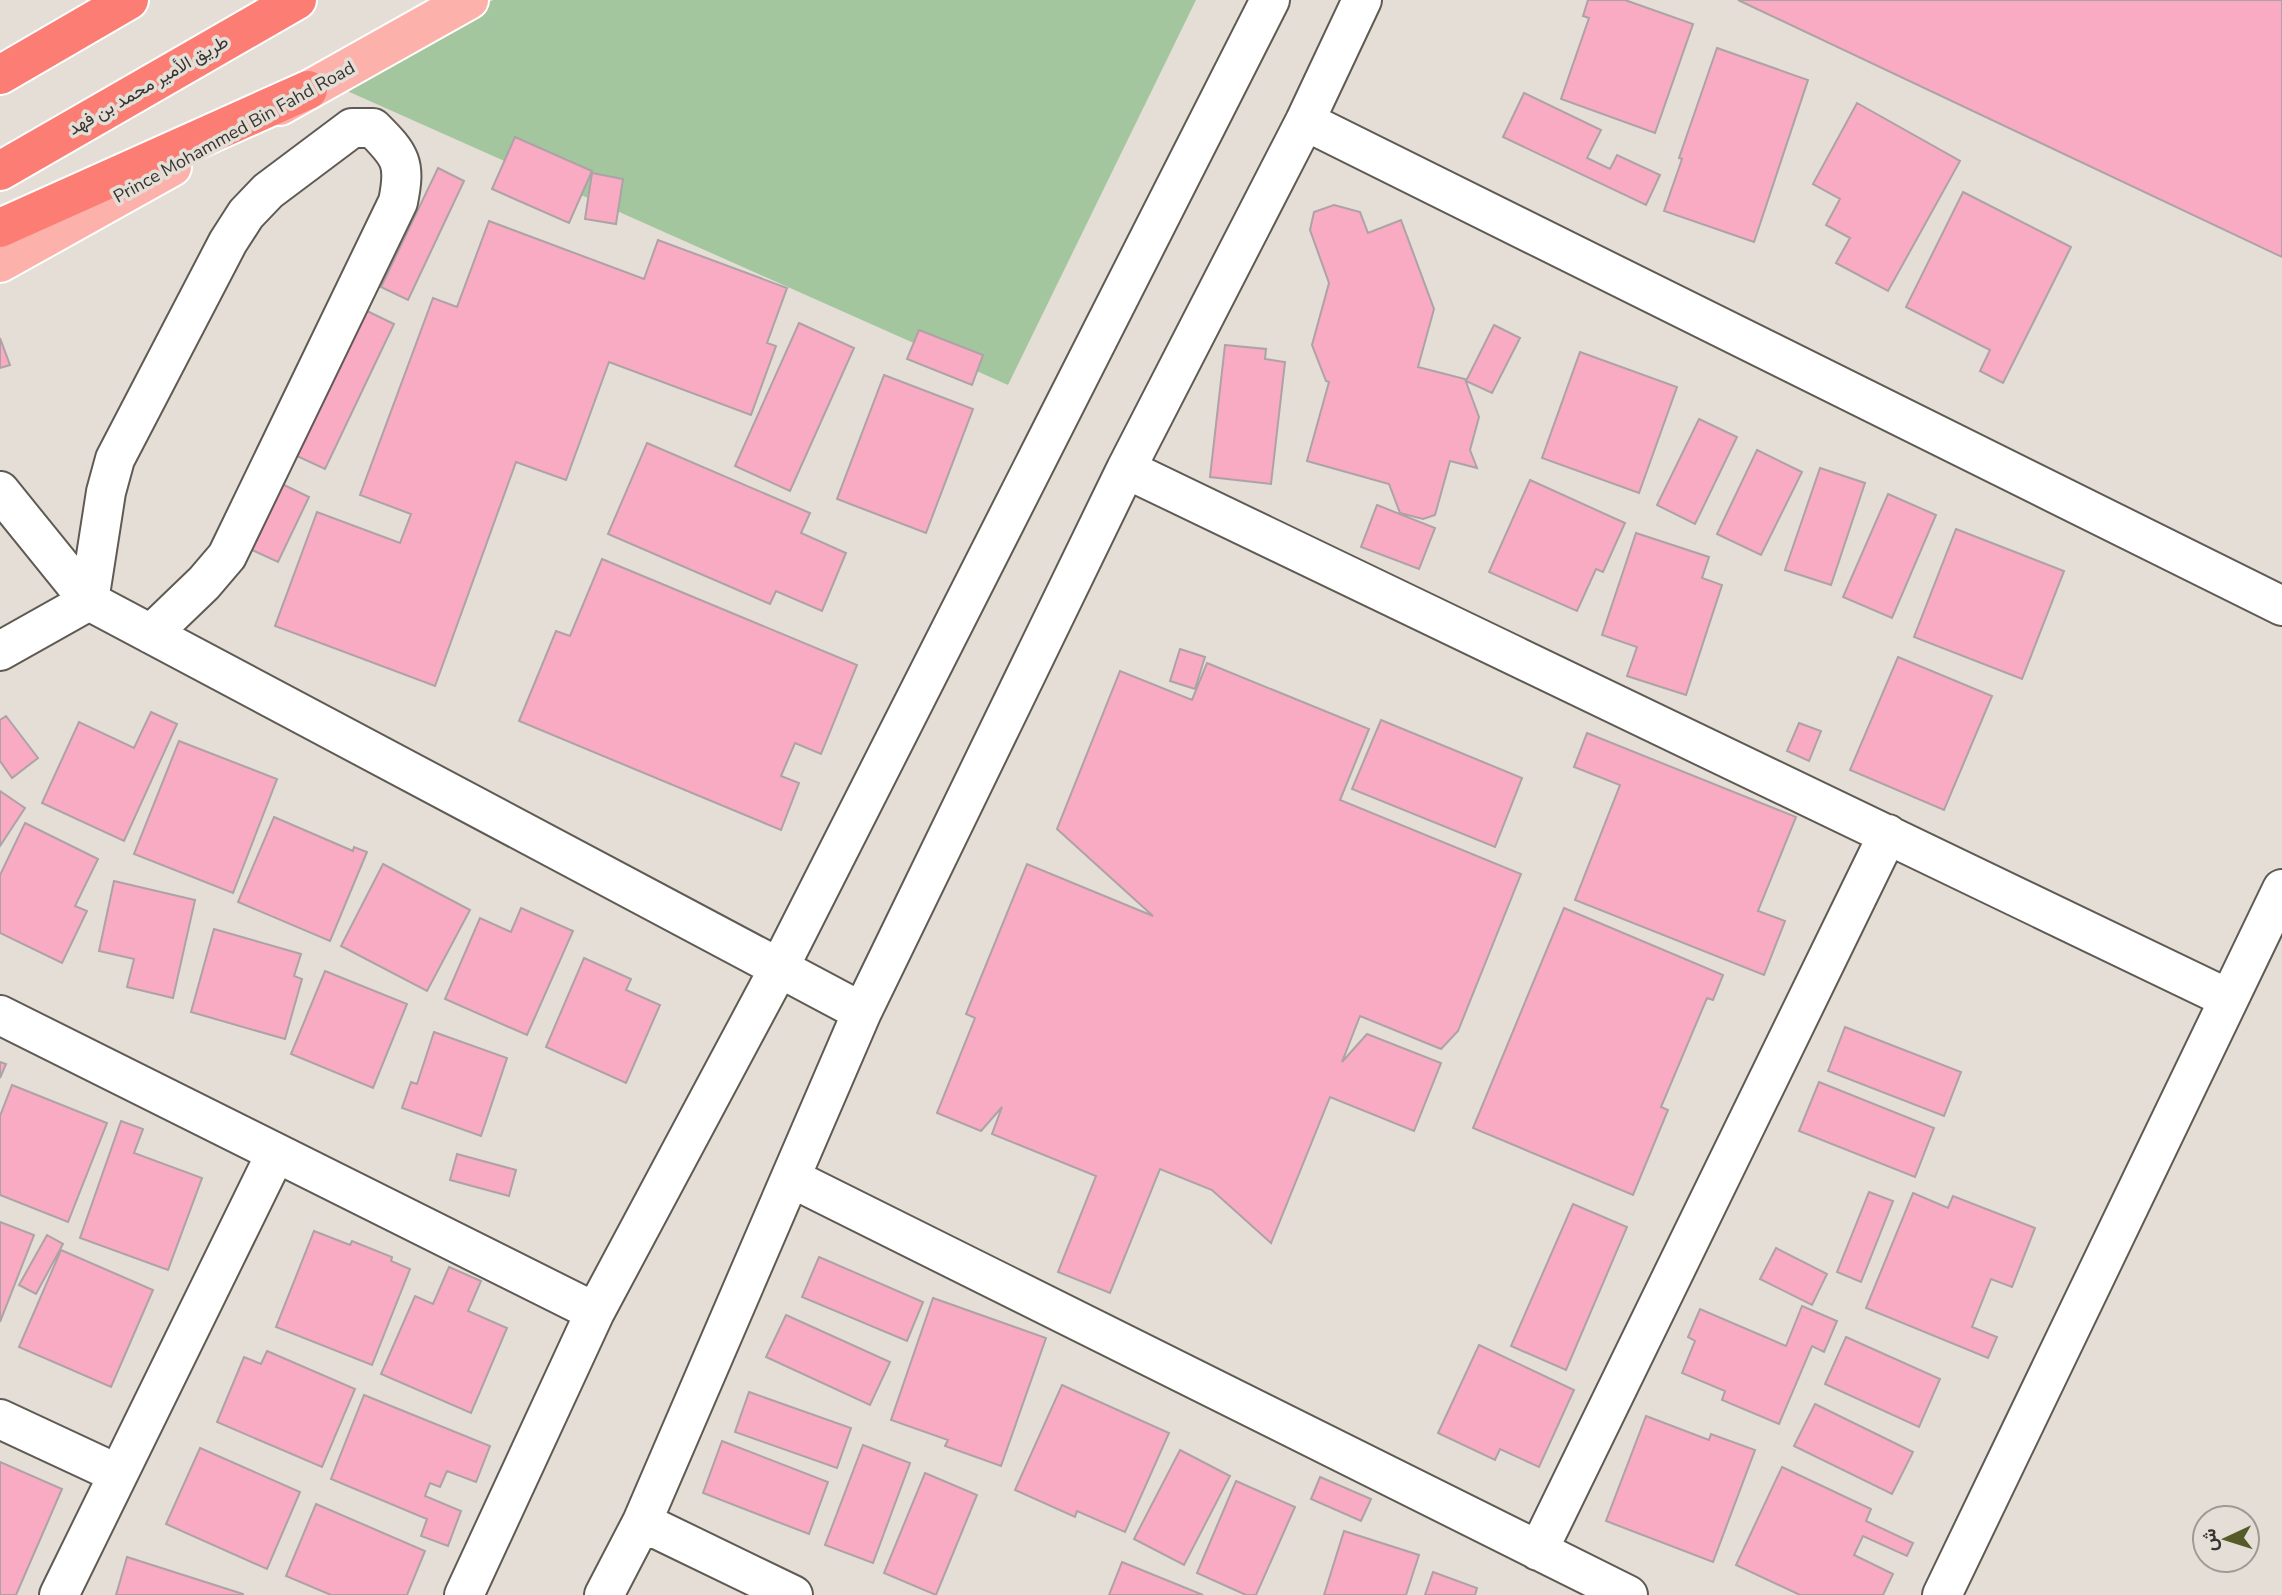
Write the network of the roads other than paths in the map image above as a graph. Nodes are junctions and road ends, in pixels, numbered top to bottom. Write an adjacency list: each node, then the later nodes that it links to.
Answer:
1 (130, 0): 6 (highway)
2 (296, 0): 9 (highway, طريق الأمير محمد بن فهد)
3 (469, 0): 7 (main road, Prince Mohammed Bin Fahd Road)
4 (1270, 0): 20 (street)
5 (1362, 0): 8 (street)
6 (0, 75)
7 (308, 90): 10 (highway); 11 (main road, Prince Mohammed Bin Fahd Road)
8 (1305, 121): 12 (street); 15 (street)
9 (0, 171)
10 (0, 228)
11 (0, 263)
12 (1126, 469): 18 (street); 22 (street)
13 (0, 491): 14 (street)
14 (89, 601): 16 (street); 16 (street); 17 (street)
15 (2282, 606)
16 (151, 634): 20 (street)
17 (0, 651)
18 (1888, 834): 21 (street); 30 (street)
19 (2282, 889): 21 (street)
20 (779, 968): 22 (street); 26 (street)
21 (2229, 999): 36 (street)
22 (862, 1012): 25 (street)
23 (0, 1015): 24 (street)
24 (276, 1153): 26 (street); 28 (street)
25 (791, 1178): 29 (street); 30 (street)
26 (595, 1311): 32 (street)
27 (0, 1419): 28 (street)
28 (118, 1474): 31 (street)
29 (642, 1522): 33 (street); 34 (street)
30 (1538, 1551): 35 (street)
31 (59, 1595)
32 (464, 1595)
33 (604, 1595)
34 (793, 1595)
35 (1628, 1595)
36 (1942, 1595)

